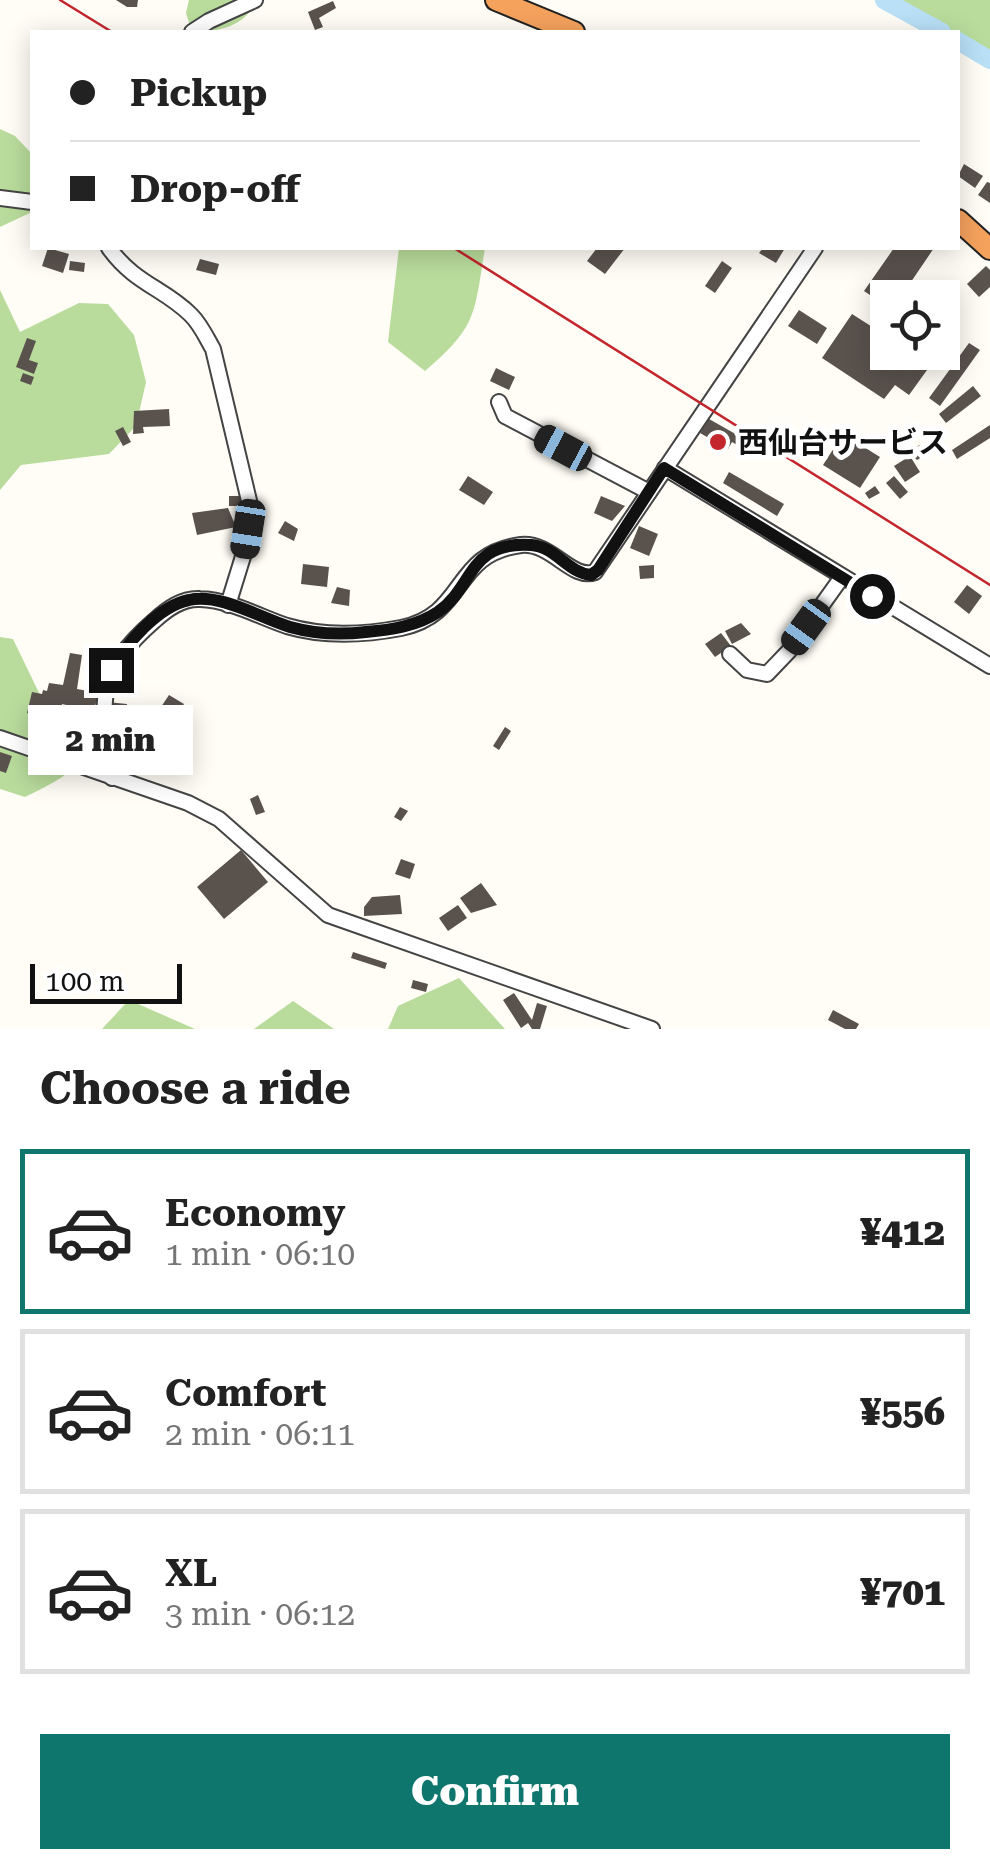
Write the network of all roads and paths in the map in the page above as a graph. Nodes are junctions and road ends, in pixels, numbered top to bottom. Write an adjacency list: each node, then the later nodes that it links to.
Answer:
1 (255, 0): 3 (street)
2 (496, 0): 4 (highway)
3 (195, 30)
4 (569, 30)
5 (0, 198): 6 (street)
6 (30, 202)
7 (960, 222): 8 (highway)
8 (990, 249)
9 (110, 250): 15 (street)
10 (814, 250): 12 (street)
11 (500, 402): 13 (street)
12 (664, 468): 13 (street); 14 (street)
13 (648, 492): 15 (street)
14 (842, 577): 16 (street); 17 (street)
15 (228, 606): 19 (street)
16 (730, 654)
17 (990, 666)
18 (0, 738): 19 (street)
19 (112, 778): 20 (street)
20 (652, 1029)

